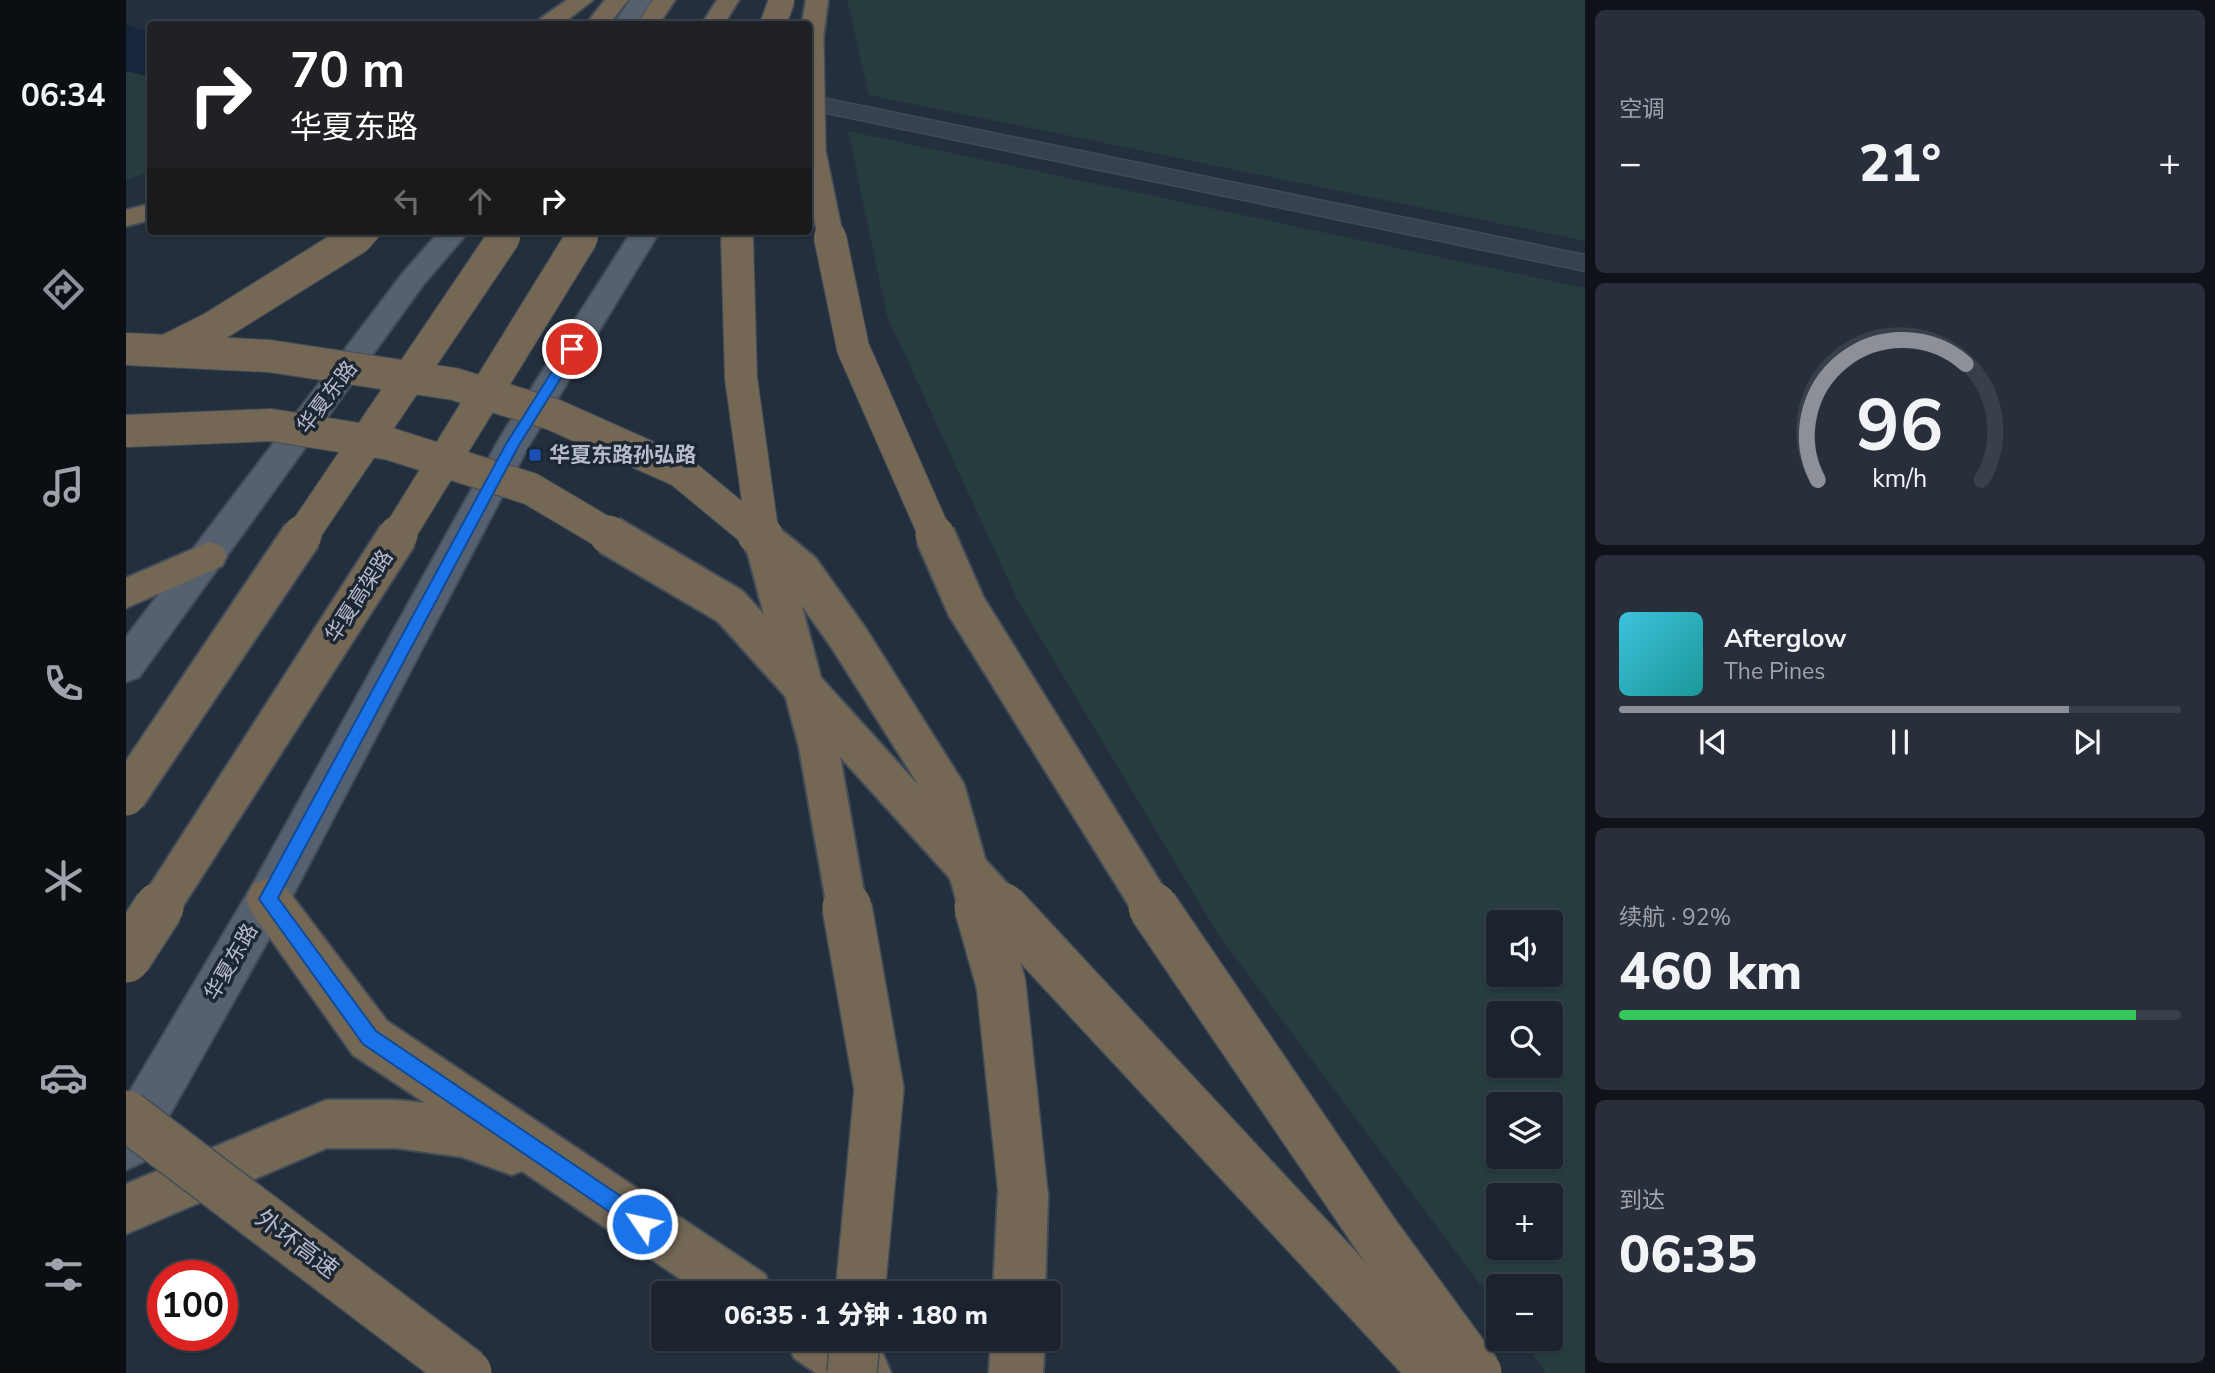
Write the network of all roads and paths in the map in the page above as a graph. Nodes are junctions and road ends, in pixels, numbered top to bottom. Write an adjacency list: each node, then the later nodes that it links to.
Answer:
1 (582, 0): 8 (highway)
2 (617, 0): 9 (highway)
3 (641, 0): 10 (main road)
4 (664, 0): 11 (highway)
5 (728, 0): 12 (highway)
6 (784, 0): 13 (main road)
7 (817, 0): 14 (highway, bridge)
8 (552, 21)
9 (600, 21)
10 (627, 21)
11 (650, 21)
12 (715, 21)
13 (774, 21)
14 (812, 32)
15 (812, 96): 50 (highway, bridge)
16 (812, 103): 25 (street)
17 (147, 213): 18 (highway)
18 (126, 218)
19 (362, 235): 27 (highway, bridge)
20 (452, 235): 29 (main road, 华夏东路)
21 (505, 235): 32 (highway, bridge)
22 (584, 235): 34 (highway, 华夏高架路, bridge)
23 (644, 235): 33 (main road, 华夏东路)
24 (737, 235): 40 (highway, bridge)
25 (1585, 263)
26 (126, 349): 41 (highway, bridge)
27 (126, 372)
28 (126, 431): 49 (highway, bridge)
29 (209, 556): 30 (highway); 31 (main road, 华夏东路)
30 (126, 594)
31 (126, 666)
32 (126, 796)
33 (268, 899): 36 (main road, 华夏东路); 37 (highway)
34 (126, 958)
35 (126, 1115): 45 (highway, 外环高速, bridge)
36 (126, 1145)
37 (580, 1182): 38 (highway); 39 (highway)
38 (126, 1209)
39 (728, 1281)
40 (861, 1281)
41 (1019, 1281)
42 (831, 1351): 47 (highway)
43 (854, 1351): 46 (highway, bridge)
44 (1017, 1351): 48 (highway)
45 (467, 1373)
46 (852, 1373)
47 (864, 1373)
48 (1016, 1373)
49 (1435, 1373)
50 (1477, 1373)

